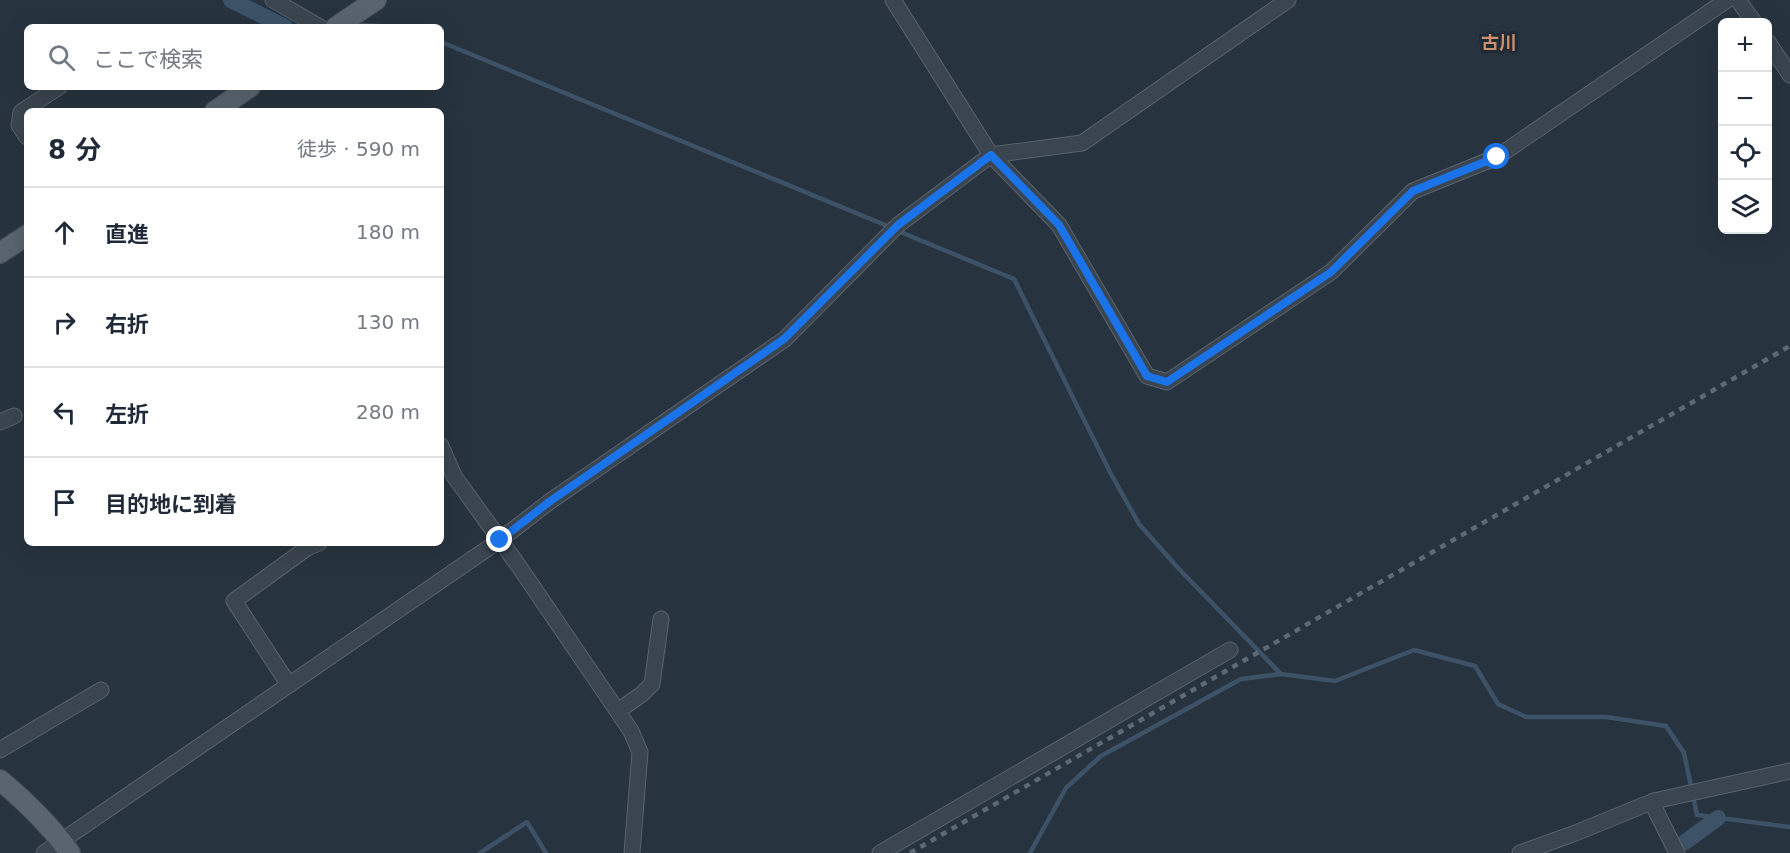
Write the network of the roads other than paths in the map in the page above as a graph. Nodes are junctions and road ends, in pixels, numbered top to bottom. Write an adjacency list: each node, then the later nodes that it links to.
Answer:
1 (273, 0): 8 (street)
2 (376, 0): 9 (main road)
3 (893, 0): 18 (street)
4 (1288, 0): 18 (street)
5 (1727, 0): 18 (street)
6 (1738, 0): 7 (street)
7 (1751, 18)
8 (315, 24)
9 (340, 24)
10 (1772, 49): 11 (street)
11 (1790, 75)
12 (54, 90): 14 (street)
13 (246, 90): 15 (main road)
14 (27, 108)
15 (223, 108)
16 (24, 110): 17 (street)
17 (24, 132)
18 (991, 155): 23 (street)
19 (24, 237): 20 (main road)
20 (0, 253)
21 (444, 460): 22 (street)
22 (448, 479): 23 (street)
23 (500, 540): 27 (street); 29 (street)
24 (312, 546): 27 (street)
25 (662, 618): 29 (street)
26 (1230, 650): 37 (street)
27 (289, 685): 34 (street)
28 (100, 690): 30 (street)
29 (618, 711): 36 (street)
30 (0, 750)
31 (1790, 771): 33 (street)
32 (0, 780): 34 (main road)
33 (1654, 801): 38 (street); 39 (street)
34 (66, 847): 35 (street)
35 (44, 853)
36 (632, 853)
37 (880, 853)
38 (1520, 853)
39 (1677, 853)

